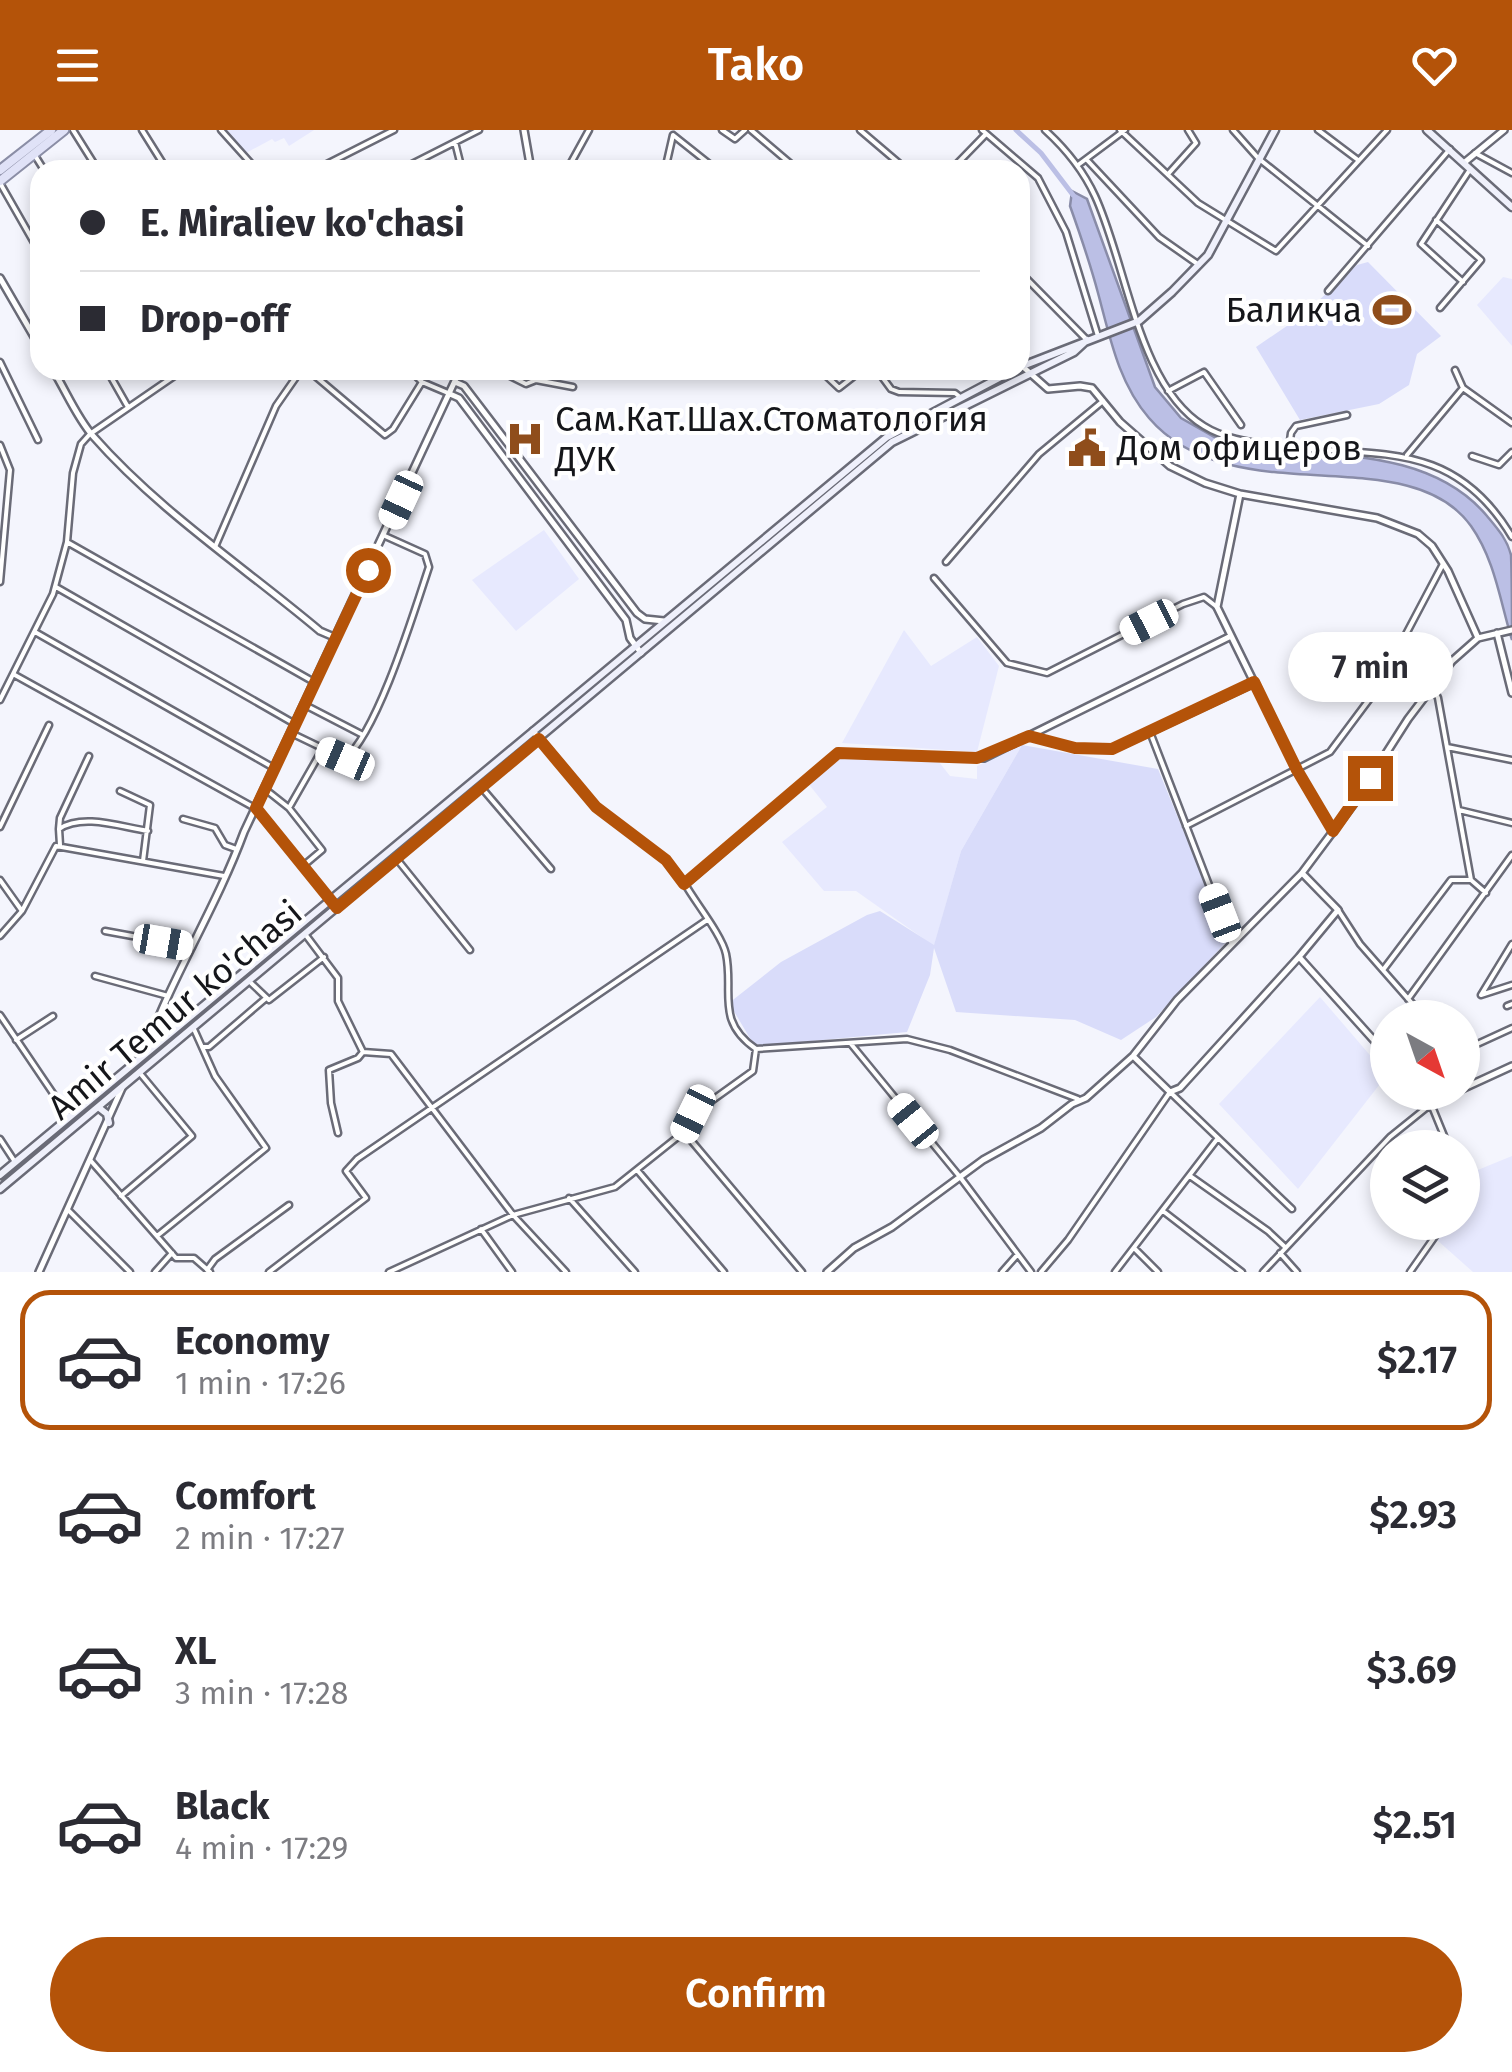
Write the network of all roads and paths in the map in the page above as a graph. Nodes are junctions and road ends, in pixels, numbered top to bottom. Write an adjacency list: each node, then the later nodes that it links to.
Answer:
1 (51, 130): 47 (main road)
2 (64, 130): 25 (main road)
3 (73, 130): 29 (street)
4 (142, 130): 30 (street)
5 (220, 130): 31 (street)
6 (394, 130): 32 (street)
7 (479, 130): 23 (street)
8 (524, 130): 35 (street)
9 (589, 130): 36 (street)
10 (722, 130): 11 (street)
11 (748, 130): 39 (street)
12 (860, 130): 40 (street)
13 (1046, 130): 45 (street)
14 (1188, 130): 50 (street)
15 (1233, 130): 27 (street)
16 (1275, 130): 27 (main road)
17 (1318, 130): 44 (street)
18 (1388, 130): 44 (street)
19 (1427, 130): 24 (main road)
20 (1504, 130): 26 (street)
21 (1123, 131): 43 (street); 50 (street)
22 (984, 132): 41 (street); 42 (street)
23 (455, 142): 33 (street); 34 (street)
24 (1450, 149): 46 (main road); 57 (street)
25 (34, 154): 28 (street); 51 (main road)
26 (1475, 154): 46 (street); 49 (street)
27 (1258, 158): 52 (street); 54 (main road)
28 (38, 160)
29 (92, 160)
30 (161, 160)
31 (248, 160)
32 (335, 160)
33 (420, 160)
34 (460, 160)
35 (529, 160)
36 (572, 160)
37 (667, 160): 38 (street)
38 (706, 160)
39 (786, 160)
40 (895, 160)
41 (959, 160)
42 (1017, 160)
43 (1087, 160): 45 (street); 58 (street)
44 (1359, 160): 52 (street)
45 (1078, 165): 64 (street)
46 (1468, 165): 53 (main road); 55 (street)
47 (0, 170)
48 (1030, 171): 66 (street)
49 (1512, 173)
50 (1168, 174): 54 (street)
51 (0, 182): 56 (street)
52 (1318, 204): 54 (street); 57 (street)
53 (1512, 207)
54 (1226, 218): 58 (main road)
55 (1436, 220): 61 (street); 61 (street)
56 (30, 235)
57 (1368, 246): 62 (street)
58 (1199, 265): 64 (main road)
59 (0, 278): 65 (street)
60 (1030, 282): 67 (street)
61 (1463, 282): 63 (street)
62 (1328, 290)
63 (1440, 308)
64 (1137, 322): 66 (main road, Amir Temur ko'chasi); 86 (street)
65 (30, 330)
66 (1101, 335): 67 (main road, Amir Temur ko'chasi)
67 (1087, 340): 69 (main road, Amir Temur ko'chasi)
68 (0, 362): 95 (street)
69 (1030, 365)
70 (1455, 370): 85 (street)
71 (1030, 375): 89 (street)
72 (59, 380): 94 (street)
73 (112, 380): 90 (street)
74 (169, 380): 90 (street)
75 (297, 380): 106 (street)
76 (317, 380): 82 (street)
77 (518, 380): 78 (street)
78 (536, 380): 84 (street)
79 (884, 380): 88 (street)
80 (997, 380): 88 (main road, Amir Temur ko'chasi)
81 (1000, 380): 101 (main road, Amir Temur ko'chasi)
82 (422, 382): 87 (street)
83 (455, 382): 87 (street); 113 (street)
84 (573, 386)
85 (1463, 388): 92 (street); 99 (street)
86 (1168, 392): 93 (street); 97 (street)
87 (450, 394): 103 (street); 119 (street)
88 (961, 398): 101 (main road, Amir Temur ko'chasi)
89 (1104, 401): 102 (street); 107 (street)
90 (128, 408): 94 (street)
91 (1347, 415): 97 (street)
92 (1512, 423)
93 (1241, 425)
94 (90, 434): 105 (street); 106 (street)
95 (38, 440)
96 (0, 446): 110 (street)
97 (1289, 448): 99 (street)
98 (1512, 452): 100 (street)
99 (1407, 456): 104 (street)
100 (1472, 456)
101 (830, 489): 113 (main road, Amir Temur ko'chasi); 119 (main road, Amir Temur ko'chasi)
102 (1240, 494): 108 (street); 112 (street)
103 (385, 536): 117 (street); 132 (street)
104 (1512, 537)
105 (67, 542): 111 (street); 121 (street)
106 (215, 547): 117 (street)
107 (946, 562)
108 (1443, 564): 118 (street); 140 (street)
109 (934, 578): 112 (street)
110 (0, 582)
111 (55, 586): 114 (street); 127 (street)
112 (1216, 607): 116 (street)
113 (666, 620): 119 (main road, Amir Temur ko'chasi)
114 (35, 631): 120 (street); 139 (street)
115 (1504, 632): 118 (street); 124 (street)
116 (1231, 636): 122 (street); 133 (street)
117 (335, 637): 121 (street)
118 (1478, 638): 123 (street)
119 (638, 650): 129 (main road, Amir Temur ko'chasi); 134 (main road, Amir Temur ko'chasi)
120 (13, 674): 125 (street); 144 (street)
121 (314, 682): 126 (street)
122 (1254, 682): 130 (street); 140 (street)
123 (1432, 685): 135 (street); 153 (street)
124 (1512, 693)
125 (0, 700)
126 (304, 704): 127 (street); 132 (street)
127 (295, 724): 131 (street)
128 (50, 725): 150 (street)
129 (533, 731): 134 (street); 167 (main road, Amir Temur ko'chasi)
130 (1150, 731): 133 (street); 149 (street)
131 (291, 733): 136 (street); 139 (street)
132 (363, 735): 136 (street)
133 (1029, 736): 165 (street)
134 (539, 739): 141 (main road, Amir Temur ko'chasi); 165 (street)
135 (1447, 747): 138 (street); 146 (street)
136 (322, 750): 145 (street)
137 (89, 756): 151 (street)
138 (1512, 760)
139 (274, 768): 142 (street)
140 (1297, 770): 149 (street); 153 (street)
141 (482, 787): 157 (main road, Amir Temur ko'chasi); 160 (street)
142 (264, 789): 144 (street); 145 (street)
143 (120, 791): 152 (street)
144 (256, 808): 155 (street); 159 (street)
145 (288, 808): 159 (street)
146 (1458, 810): 148 (street); 164 (street)
147 (183, 819): 155 (street)
148 (1512, 823)
149 (1186, 826): 174 (street)
150 (0, 827)
151 (60, 829): 152 (street); 154 (street)
152 (148, 831): 158 (street)
153 (1333, 831): 161 (street)
154 (60, 846): 158 (street); 169 (street)
155 (238, 850): 162 (street)
156 (1512, 855): 166 (street)
157 (396, 858): 167 (main road, Amir Temur ko'chasi); 177 (street)
158 (143, 861): 162 (street)
159 (303, 866): 167 (street)
160 (550, 869)
161 (1302, 873): 168 (street); 174 (street)
162 (228, 876): 176 (street)
163 (0, 880): 169 (street)
164 (1471, 880): 166 (street); 180 (street)
165 (684, 884): 170 (street)
166 (1486, 893): 186 (street)
167 (334, 904): 172 (main road, Amir Temur ko'chasi); 198 (main road, Amir Temur ko'chasi)
168 (1338, 910): 179 (street); 180 (street)
169 (22, 911): 173 (street)
170 (706, 920): 196 (street); 207 (street)
171 (105, 931): 176 (street)
172 (305, 934): 178 (street); 182 (main road, Amir Temur ko'chasi)
173 (0, 936)
174 (1231, 942): 199 (street)
175 (1512, 944): 183 (street)
176 (192, 947): 184 (street)
177 (470, 950)
178 (324, 957): 185 (street); 197 (street)
179 (1300, 957): 191 (street); 204 (street)
180 (1383, 970): 186 (street)
181 (95, 976): 184 (street)
182 (249, 980): 185 (street); 189 (main road, Amir Temur ko'chasi)
183 (1512, 985)
184 (168, 996): 198 (street)
185 (265, 999): 195 (street)
186 (1408, 999)
187 (0, 1015): 192 (street)
188 (52, 1016): 192 (street)
189 (193, 1027): 195 (street); 201 (main road, Amir Temur ko'chasi)
190 (1512, 1028): 194 (street)
191 (1370, 1036)
192 (16, 1040): 209 (street)
193 (850, 1043): 196 (street); 205 (street); 221 (street)
194 (1480, 1043)
195 (202, 1047): 231 (street)
196 (756, 1049): 212 (street)
197 (363, 1052): 207 (street); 213 (street)
198 (144, 1055): 209 (main road, Amir Temur ko'chasi)
199 (1133, 1056): 204 (street); 205 (street)
200 (1512, 1066): 202 (street)
201 (140, 1072): 203 (main road, Amir Temur ko'chasi); 223 (street)
202 (1480, 1081)
203 (123, 1086): 206 (main road, Amir Temur ko'chasi); 210 (street)
204 (1170, 1092): 214 (street); 252 (street)
205 (1080, 1100): 221 (street)
206 (98, 1107): 210 (main road); 211 (main road, Amir Temur ko'chasi)
207 (432, 1107): 229 (street); 242 (street)
208 (1424, 1110): 233 (street)
209 (67, 1119): 211 (main road); 217 (main road, Amir Temur ko'chasi)
210 (109, 1122): 216 (street)
211 (72, 1128): 222 (main road, Amir Temur ko'chasi)
212 (684, 1132): 218 (street); 248 (street)
213 (338, 1133)
214 (1218, 1138): 220 (street); 226 (street)
215 (0, 1139): 217 (street)
216 (91, 1161): 223 (street); 227 (street)
217 (15, 1162): 219 (main road, Amir Temur ko'chasi)
218 (637, 1170): 224 (street); 247 (street)
219 (0, 1175)
220 (1190, 1176): 228 (street); 233 (street)
221 (960, 1177): 237 (street); 249 (street)
222 (0, 1189)
223 (121, 1196): 231 (street)
224 (569, 1198): 229 (street); 246 (street)
225 (289, 1205): 238 (street)
226 (1292, 1209)
227 (68, 1210): 239 (street); 240 (street)
228 (1163, 1210): 234 (street); 255 (street)
229 (513, 1215): 230 (street); 245 (street)
230 (481, 1229): 243 (street); 244 (street)
231 (157, 1236): 236 (street)
232 (1432, 1240): 258 (street)
233 (1285, 1247): 235 (street)
234 (1134, 1248): 253 (street); 254 (street)
235 (1280, 1253): 256 (street); 257 (street)
236 (172, 1254): 238 (street); 241 (street)
237 (1018, 1255): 250 (street); 251 (street)
238 (209, 1271)
239 (39, 1272)
240 (130, 1272)
241 (155, 1272)
242 (268, 1272)
243 (389, 1272)
244 (512, 1272)
245 (566, 1272)
246 (635, 1272)
247 (724, 1272)
248 (802, 1272)
249 (827, 1272)
250 (1002, 1272)
251 (1031, 1272)
252 (1041, 1272)
253 (1115, 1272)
254 (1158, 1272)
255 (1242, 1272)
256 (1262, 1272)
257 (1297, 1272)
258 (1410, 1272)

